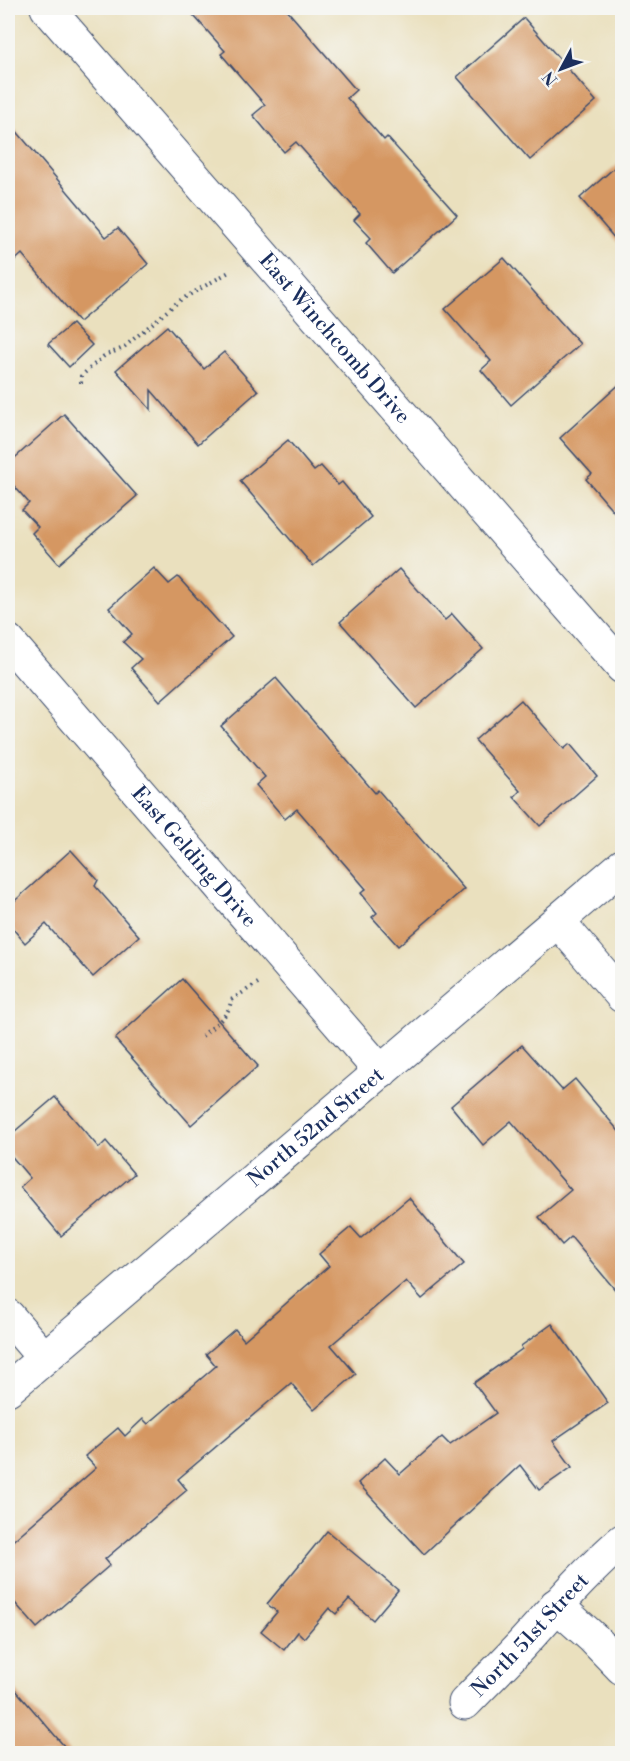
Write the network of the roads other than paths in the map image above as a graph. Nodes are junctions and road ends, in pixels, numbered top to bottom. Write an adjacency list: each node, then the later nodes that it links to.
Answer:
1 (47, 8): 3 (street, East Winchcomb Drive)
2 (8, 640): 7 (street, East Gelding Drive)
3 (622, 667)
4 (622, 866): 5 (street, North 52nd Street)
5 (558, 921): 6 (street); 7 (street, North 52nd Street)
6 (622, 996)
7 (381, 1072): 9 (street, North 52nd Street)
8 (8, 1316): 9 (street)
9 (44, 1358): 10 (street, North 52nd Street)
10 (8, 1389)
11 (622, 1541): 12 (street, North 51st Street)
12 (556, 1605): 13 (street); 14 (street, North 51st Street)
13 (622, 1668)
14 (465, 1704)

